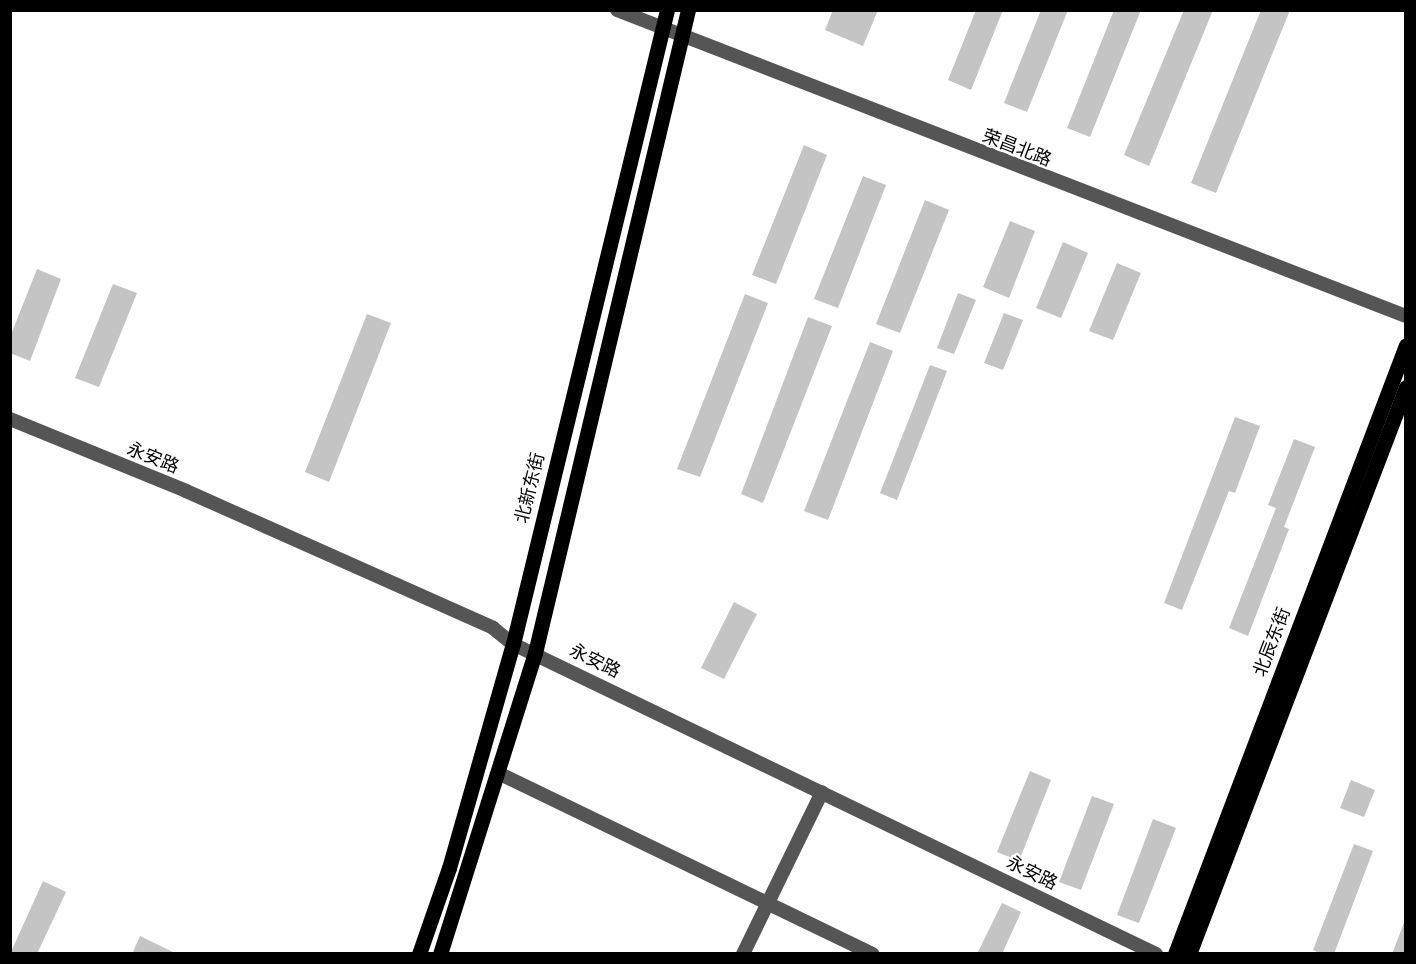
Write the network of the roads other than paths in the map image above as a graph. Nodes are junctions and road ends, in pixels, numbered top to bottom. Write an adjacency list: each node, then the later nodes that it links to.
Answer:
1 (617, 10): 4 (street, 荣昌北路)
2 (668, 10): 4 (main road, 北新东街)
3 (688, 10): 5 (main road)
4 (663, 28): 5 (street, 荣昌北路); 6 (main road, 北新东街)
5 (681, 35): 7 (street, 荣昌北路); 8 (main road)
6 (593, 312): 8 (street); 12 (main road, 北新东街)
7 (1406, 316)
8 (614, 317): 13 (main road)
9 (1406, 345): 22 (main road, 北辰东街)
10 (1406, 387): 23 (main road, 北辰东街)
11 (10, 419): 12 (street, 永安路)
12 (513, 644): 13 (street, 永安路); 17 (main road, 北新东街)
13 (535, 652): 14 (main road); 15 (street, 永安路)
14 (498, 772): 16 (street); 18 (main road)
15 (822, 792): 16 (street); 21 (street, 永安路)
16 (767, 901): 19 (street); 20 (street)
17 (419, 954)
18 (440, 954)
19 (743, 954)
20 (873, 954)
21 (1156, 954)
22 (1175, 954)
23 (1189, 954)

